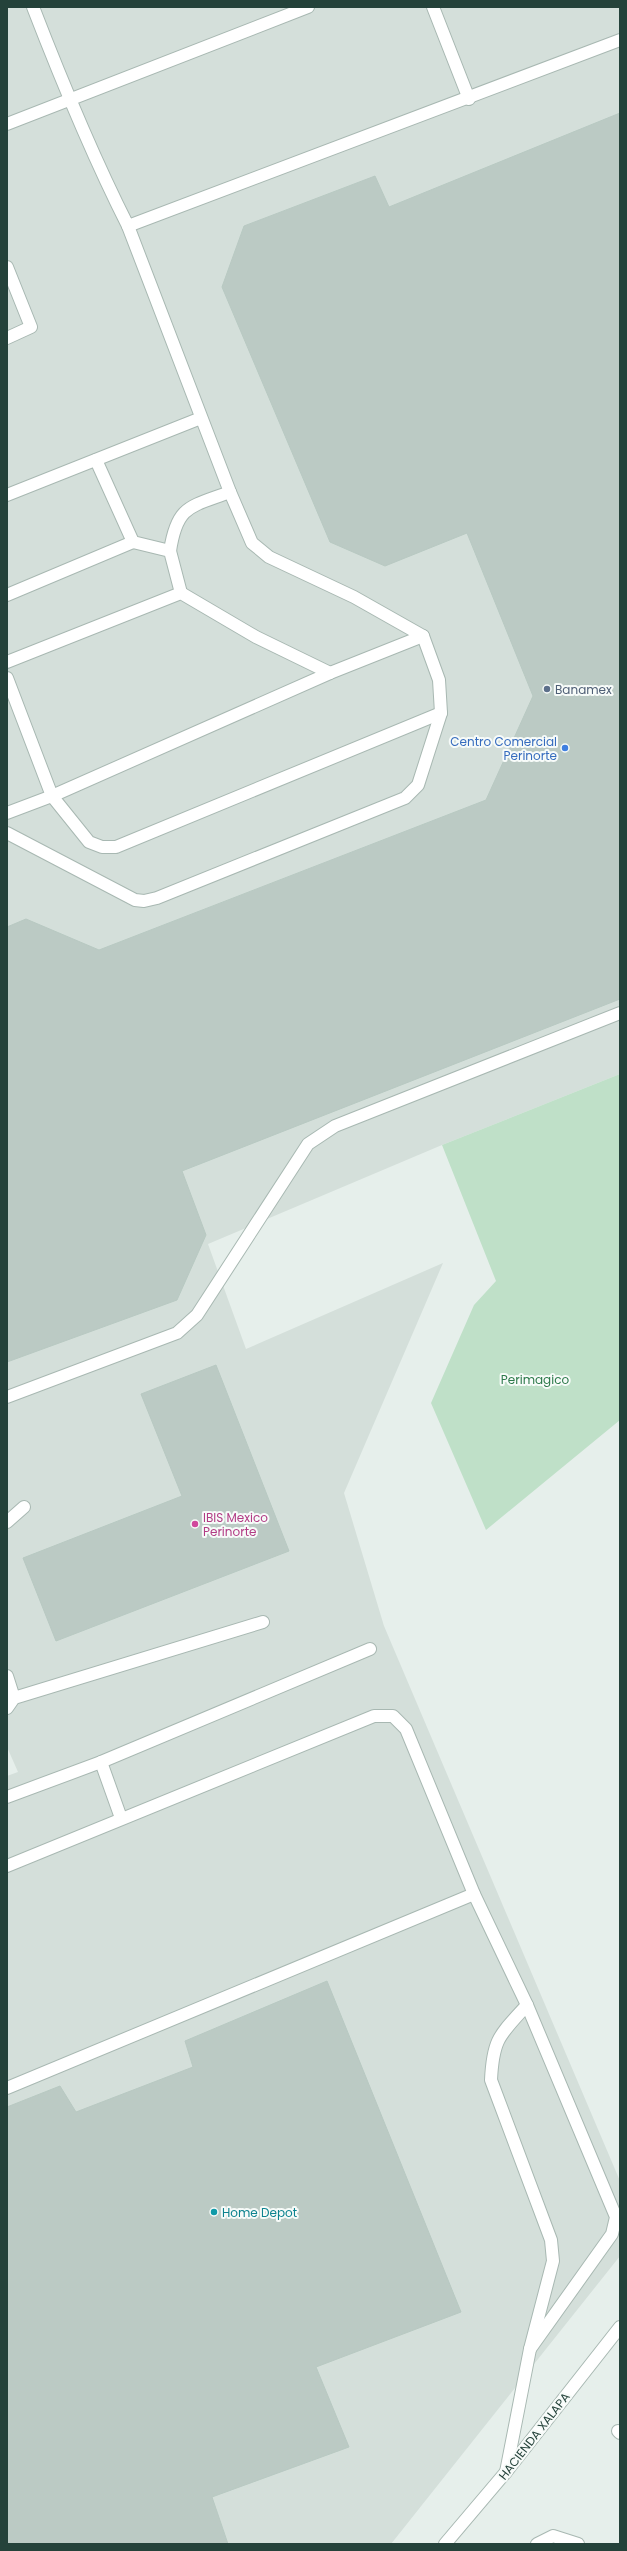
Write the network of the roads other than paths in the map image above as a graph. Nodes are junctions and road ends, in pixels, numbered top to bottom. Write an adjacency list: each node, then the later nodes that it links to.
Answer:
1 (34, 7): 6 (street)
2 (308, 7): 6 (street)
3 (433, 7): 5 (street)
4 (620, 40): 5 (street)
5 (470, 99): 8 (street)
6 (70, 101): 7 (street); 8 (street)
7 (7, 124)
8 (128, 226): 11 (street)
9 (7, 267): 10 (street)
10 (7, 338)
11 (201, 418): 12 (street); 13 (street)
12 (96, 460): 14 (street); 15 (street)
13 (230, 492): 16 (street); 19 (street)
14 (7, 495)
15 (133, 542): 16 (street); 18 (street)
16 (170, 551): 17 (street)
17 (180, 593): 20 (street); 21 (street)
18 (7, 594)
19 (423, 636): 21 (street); 23 (street)
20 (7, 662)
21 (330, 673): 24 (street)
22 (7, 678): 24 (street)
23 (441, 712): 24 (street); 26 (street)
24 (52, 796): 25 (street)
25 (7, 813)
26 (7, 834)
27 (620, 1012): 28 (street)
28 (7, 1397)
29 (24, 1507): 30 (street)
30 (7, 1522)
31 (264, 1622): 34 (street)
32 (370, 1649): 35 (street)
33 (7, 1676): 34 (street)
34 (11, 1703)
35 (101, 1762): 36 (street); 37 (street)
36 (7, 1797)
37 (122, 1818): 38 (street); 39 (street)
38 (7, 1866)
39 (474, 1894): 40 (street); 41 (street)
40 (528, 2005): 43 (street); 43 (street)
41 (7, 2088)
42 (620, 2327): 44 (street, HACIENDA XALAPA)
43 (530, 2349): 44 (street)
44 (506, 2472): 45 (street, HACIENDA XALAPA)
45 (445, 2544)
46 (537, 2544): 47 (street)
47 (578, 2544)

